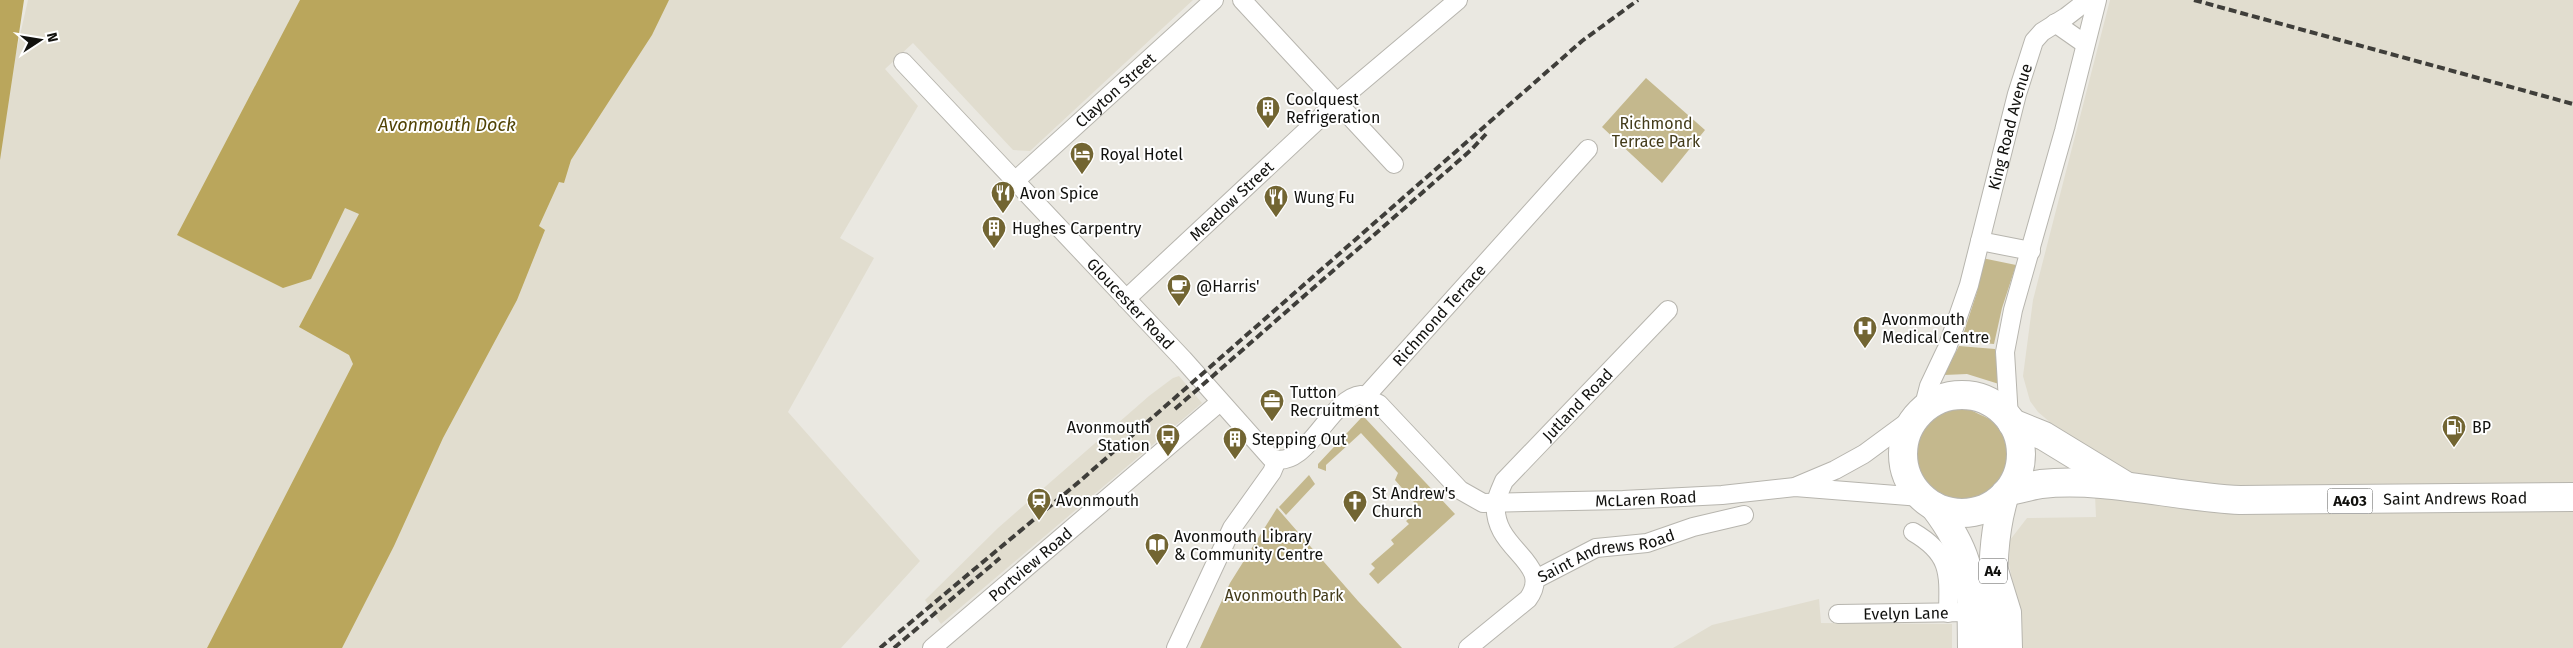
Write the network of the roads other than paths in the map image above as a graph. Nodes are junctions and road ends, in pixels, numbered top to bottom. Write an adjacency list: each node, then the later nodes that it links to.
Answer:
1 (1214, 0): 12 (street, Clayton Street)
2 (1242, 0): 9 (street)
3 (1458, 0): 9 (street, Meadow Street)
4 (2088, 0): 6 (street, King Road Avenue)
5 (2097, 0): 7 (street)
6 (2055, 23): 7 (street); 13 (street, King Road Avenue)
7 (2086, 44): 14 (street)
8 (903, 62): 12 (street, Gloucester Road)
9 (1336, 103): 11 (street); 15 (street, Meadow Street)
10 (1588, 149): 17 (street, Richmond Terrace)
11 (1394, 164)
12 (1016, 180): 15 (street, Gloucester Road)
13 (1980, 241): 14 (street); 19 (street, King Road Avenue)
14 (2031, 252): 20 (street)
15 (1126, 299): 18 (street, Gloucester Road)
16 (1668, 310): 26 (street, Jutland Road)
17 (1366, 396): 21 (street, Richmond Terrace); 26 (street, McLaren Road)
18 (1220, 402): 21 (street, Gloucester Road); 34 (street, Portview Road)
19 (1920, 412): 20 (highway); 23 (street, McLaren Road); 27 (highway)
20 (2010, 420): 22 (highway, Saint Andrews Road / A403); 24 (highway)
21 (1277, 460): 35 (street)
22 (2128, 486): 24 (highway, Saint Andrews Road / A403); 25 (highway, Saint Andrews Road / A403)
23 (1795, 487): 26 (street, McLaren Road); 27 (street, McLaren Road)
24 (2006, 493): 27 (highway); 30 (highway, A4)
25 (2573, 497)
26 (1496, 502): 31 (street)
27 (1927, 502): 32 (highway, A4)
28 (1744, 515): 31 (street, Saint Andrews Road)
29 (1913, 532): 32 (street)
30 (1994, 548): 38 (highway, A4); 39 (street)
31 (1536, 580): 36 (street, Saint Andrews Road)
32 (1960, 612): 33 (street, Evelyn Lane); 37 (highway, A4)
33 (1838, 614)
34 (932, 648)
35 (1176, 648)
36 (1468, 648)
37 (1972, 648)
38 (1994, 648)
39 (2013, 648)

